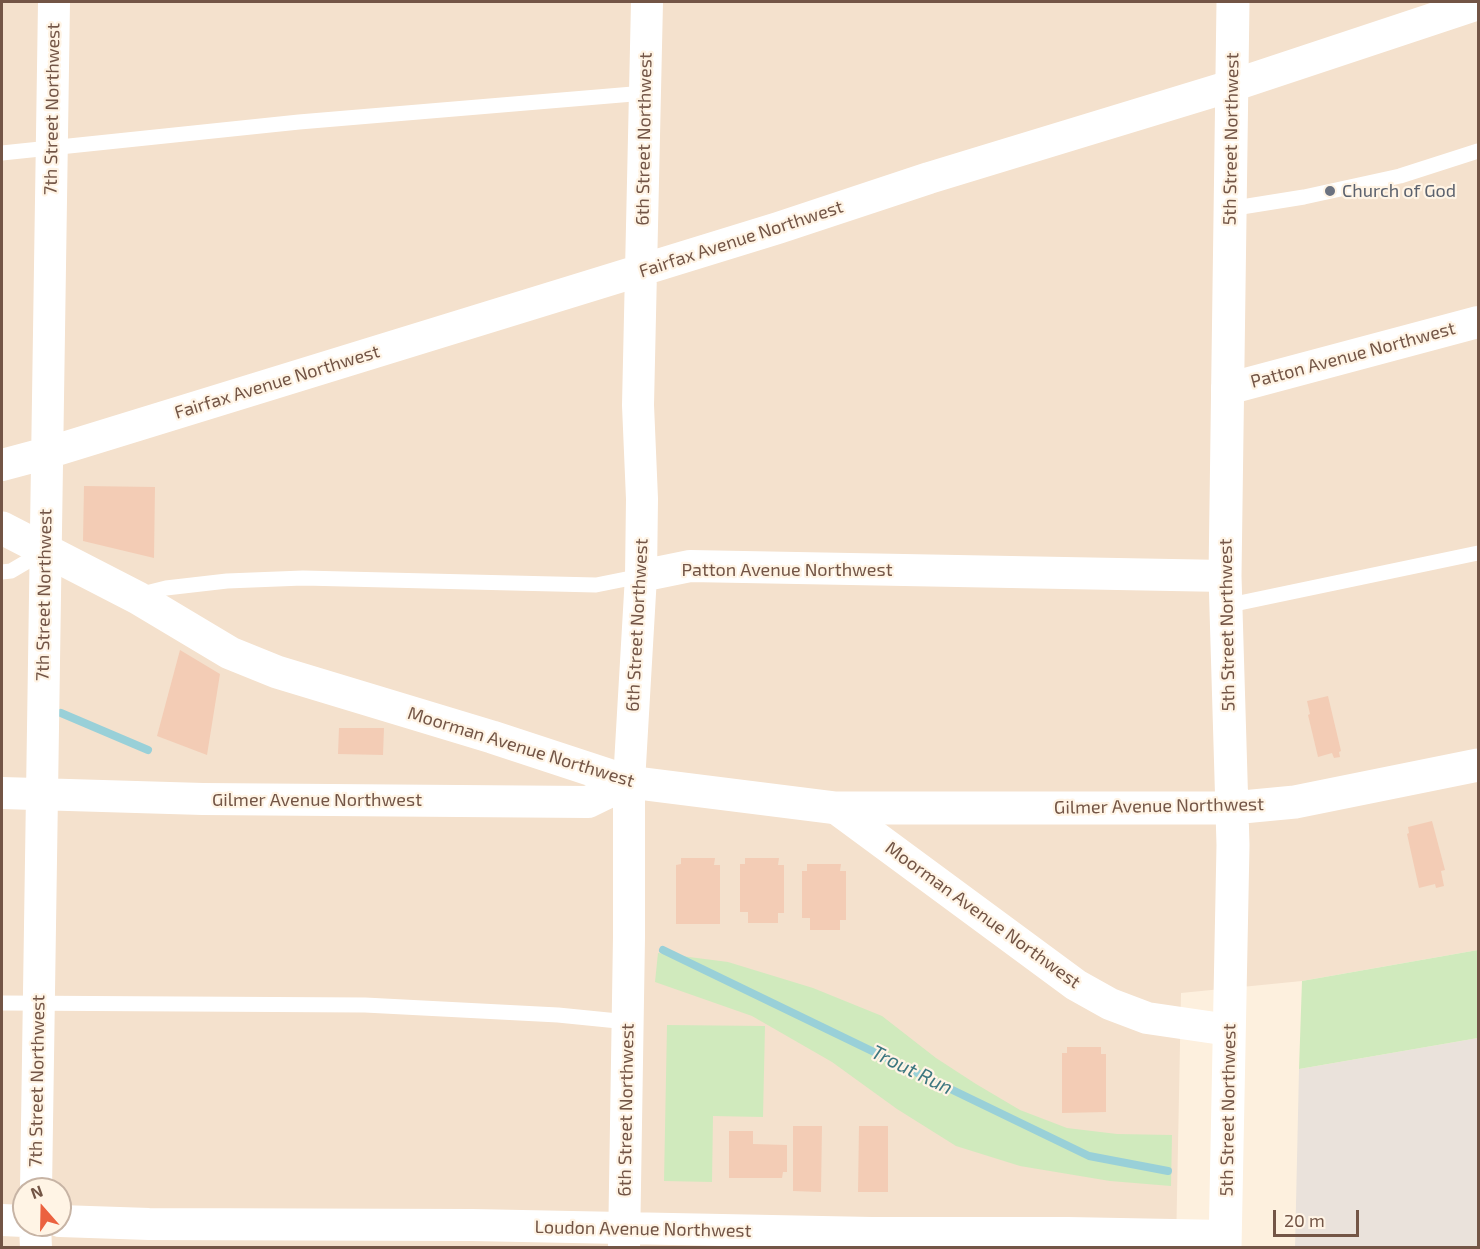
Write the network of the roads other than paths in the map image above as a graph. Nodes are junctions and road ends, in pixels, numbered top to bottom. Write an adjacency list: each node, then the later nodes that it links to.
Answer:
1 (54, 2): 7 (street, 7th Street Northwest)
2 (646, 2): 6 (street, 6th Street Northwest)
3 (1233, 2): 5 (street, 5th Street Northwest)
4 (1479, 4): 5 (street, Fairfax Avenue Northwest)
5 (1231, 86): 10 (street, 5th Street Northwest); 11 (street, Fairfax Avenue Northwest)
6 (645, 93): 7 (lane); 11 (street, 6th Street Northwest)
7 (52, 147): 9 (lane); 14 (street, 7th Street Northwest)
8 (1479, 151): 10 (lane)
9 (2, 153)
10 (1229, 209): 13 (street, 5th Street Northwest)
11 (641, 271): 14 (street, Fairfax Avenue Northwest); 20 (street, 6th Street Northwest)
12 (1479, 322): 13 (street, Patton Avenue Northwest)
13 (1227, 389): 21 (street, 5th Street Northwest)
14 (47, 453): 15 (street, Fairfax Avenue Northwest); 17 (street, 7th Street Northwest)
15 (2, 465)
16 (2, 528): 17 (street, Moorman Avenue Northwest)
17 (45, 551): 19 (lane); 22 (street, Moorman Avenue Northwest); 26 (street, 7th Street Northwest)
18 (1479, 553): 21 (lane)
19 (2, 572)
20 (641, 576): 21 (street, Patton Avenue Northwest); 22 (lane, Patton Avenue Northwest); 24 (street, 6th Street Northwest)
21 (1225, 591): 28 (street, 5th Street Northwest)
22 (138, 598): 24 (street, Moorman Avenue Northwest)
23 (1479, 765): 28 (street, Gilmer Avenue Northwest)
24 (629, 782): 26 (street, Gilmer Avenue Northwest); 27 (street, Moorman Avenue Northwest); 31 (street, 6th Street Northwest)
25 (2, 793): 26 (street, Gilmer Avenue Northwest)
26 (41, 794): 29 (street, 7th Street Northwest)
27 (836, 808): 28 (street, Gilmer Avenue Northwest); 32 (street, Moorman Avenue Northwest)
28 (1232, 808): 32 (street, 5th Street Northwest)
29 (38, 1003): 30 (lane); 31 (lane); 33 (street, 7th Street Northwest)
30 (2, 1004)
31 (628, 1022): 35 (street, 6th Street Northwest)
32 (1229, 1030): 37 (street, 5th Street Northwest)
33 (36, 1177)
34 (72, 1221): 35 (street, Loudon Avenue Northwest)
35 (624, 1238): 36 (street, Loudon Avenue Northwest)
36 (872, 1240): 37 (street, Loudon Avenue Northwest)
37 (1225, 1242)

